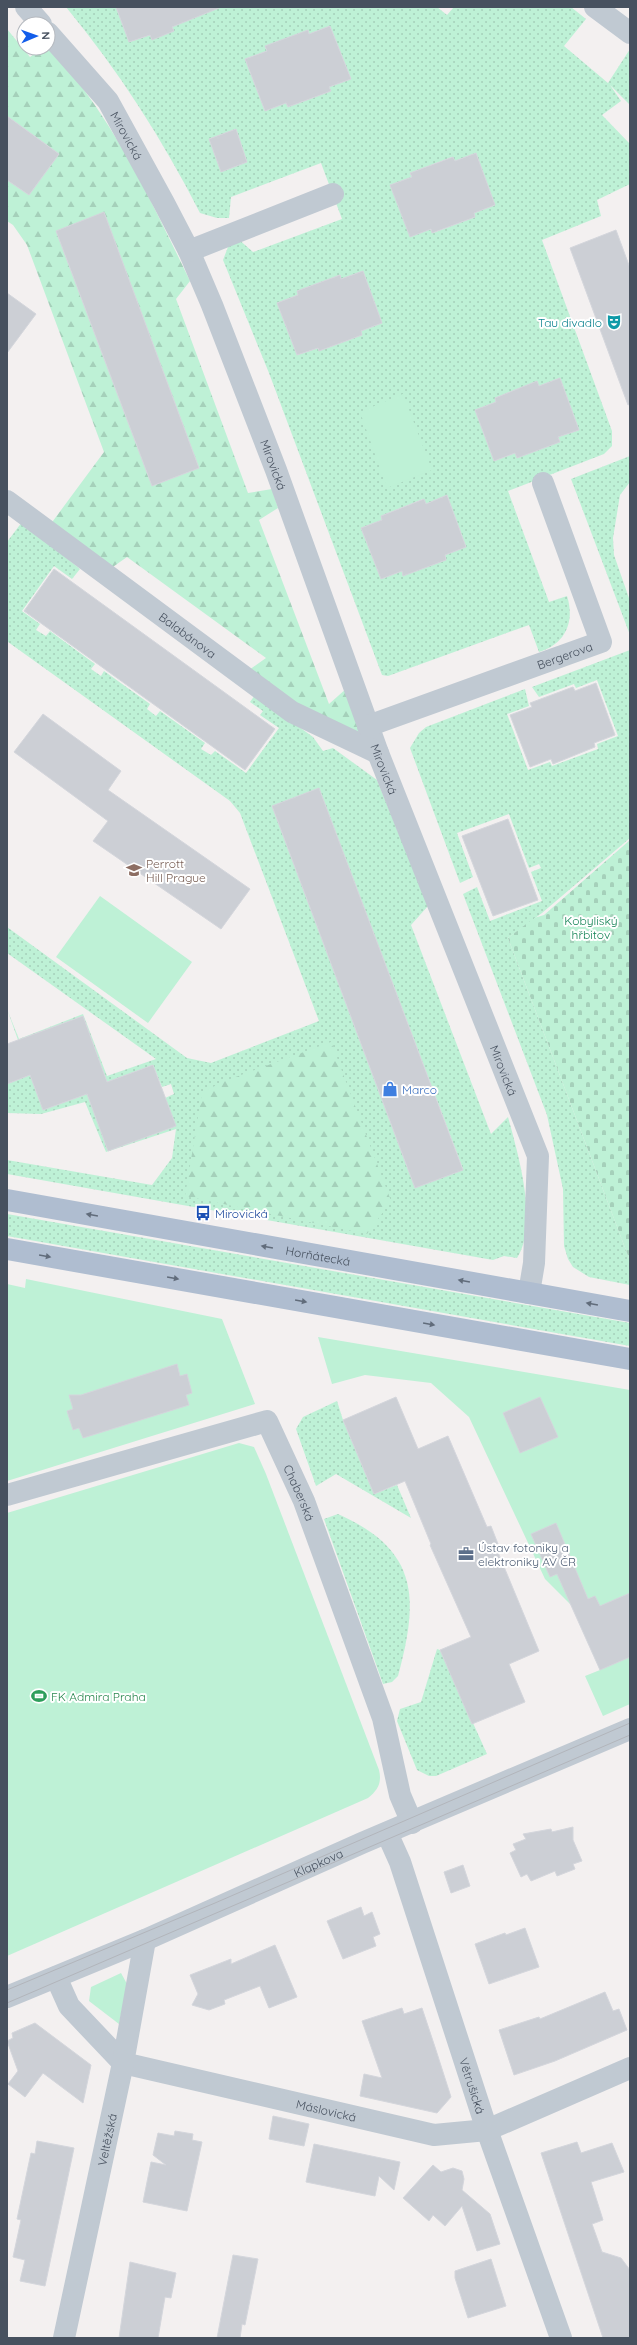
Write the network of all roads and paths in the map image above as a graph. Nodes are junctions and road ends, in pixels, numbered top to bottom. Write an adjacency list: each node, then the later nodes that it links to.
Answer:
1 (26, 7): 3 (street)
2 (595, 7): 4 (street)
3 (33, 16)
4 (630, 33)
5 (56, 41): 7 (street, Mirovická)
6 (333, 194): 7 (street)
7 (189, 251): 10 (street, Mirovická)
8 (543, 482): 10 (street, Bergerova)
9 (7, 501): 11 (street, Balabánova)
10 (368, 726): 11 (street, Mirovická)
11 (378, 753): 14 (street, Mirovická)
12 (7, 1200): 14 (main road, Horňátecká, one-way to 12)
13 (7, 1249): 16 (main road, one-way to 16)
14 (529, 1293): 15 (main road, Horňátecká, one-way to 14)
15 (630, 1311)
16 (630, 1359)
17 (7, 1495): 19 (street, Chaberská)
18 (630, 1729): 19 (street, Klapkova)
19 (412, 1823): 20 (street, Klapkova)
20 (387, 1833): 21 (street, Klapkova); 26 (street, Větrušická)
21 (145, 1940): 22 (street, Klapkova); 24 (street, Veltěžská)
22 (56, 1977): 23 (street, Klapkova); 24 (street)
23 (7, 1998)
24 (122, 2063): 26 (street, Máslovická); 27 (street, Veltěžská)
25 (630, 2068): 26 (street, Máslovická)
26 (486, 2130): 28 (street, Větrušická)
27 (64, 2338)
28 (561, 2338)

